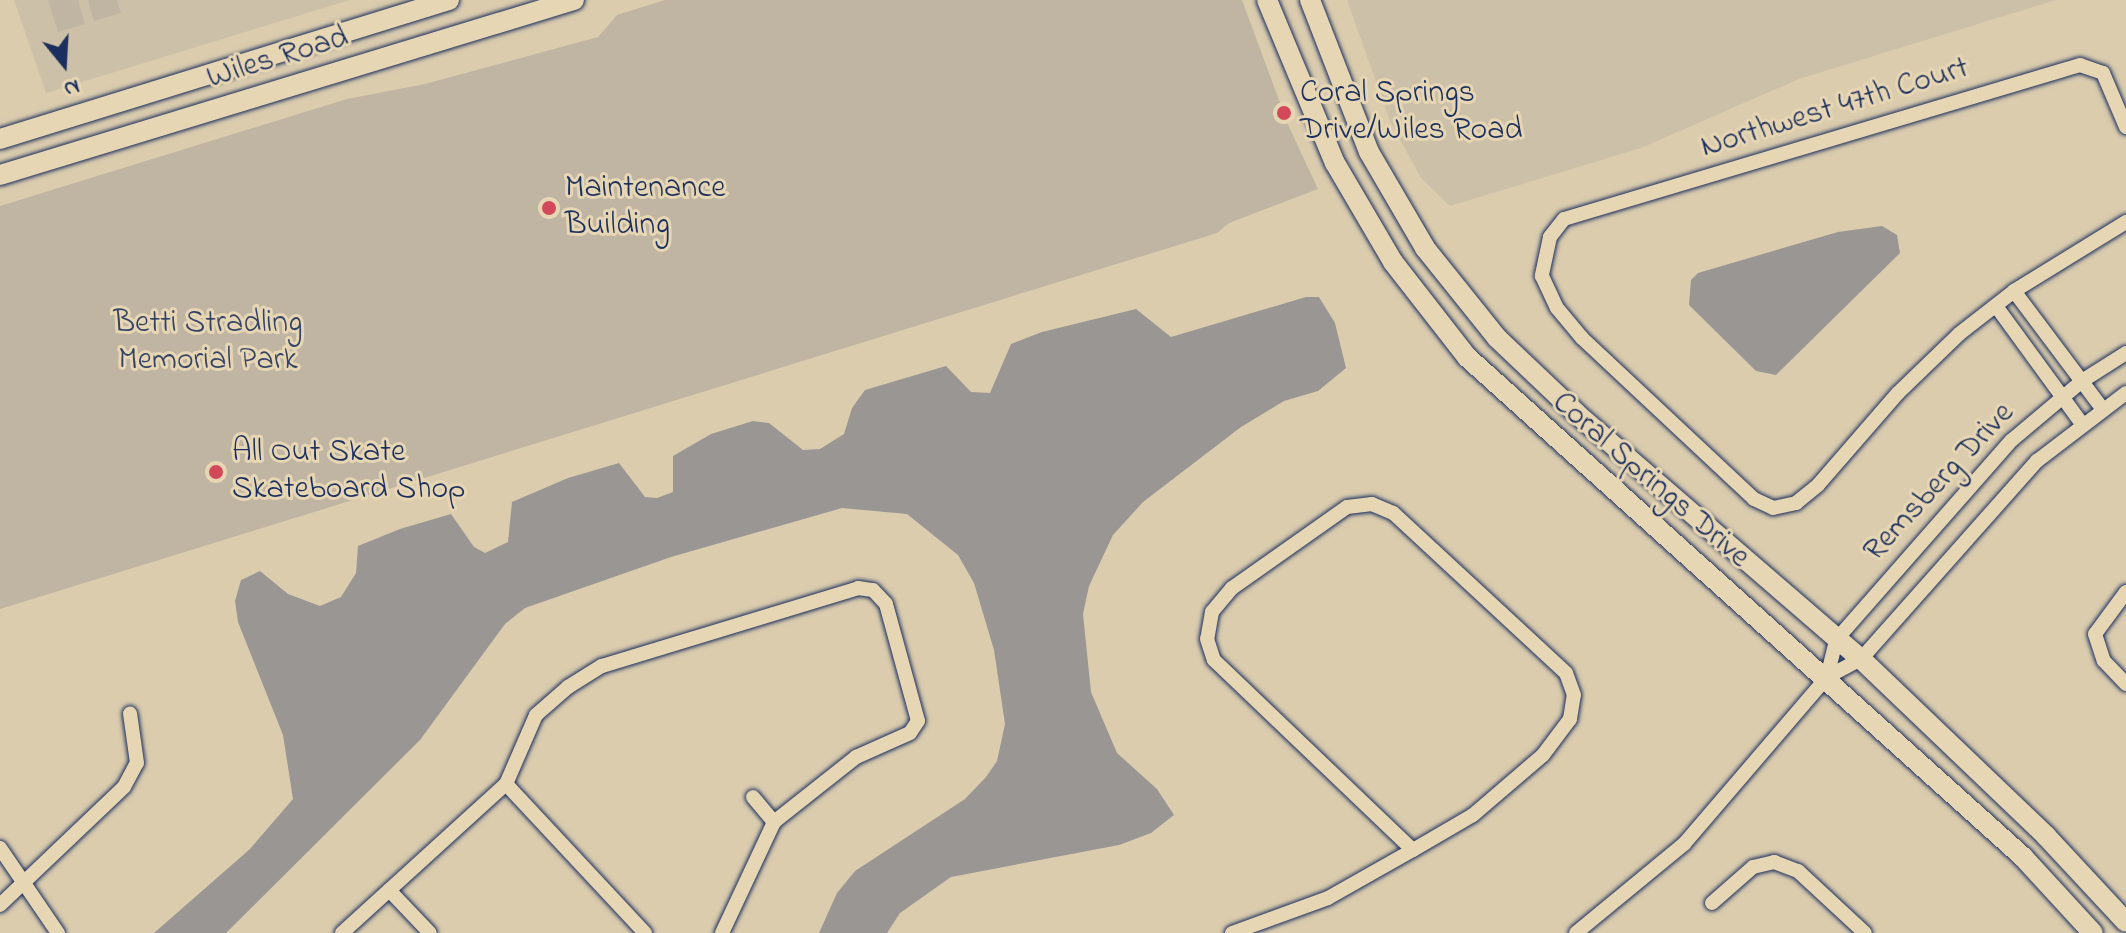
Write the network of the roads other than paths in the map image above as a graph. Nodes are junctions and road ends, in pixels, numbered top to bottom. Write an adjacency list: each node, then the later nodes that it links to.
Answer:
1 (449, 0): 6 (main road, Wiles Road)
2 (1267, 0): 10 (main road, Coral Springs Drive)
3 (1310, 0): 8 (main road, Coral Springs Drive)
4 (561, 2): 7 (main road, Wiles Road)
5 (2126, 127): 12 (street, Northwest 47th Court)
6 (0, 139)
7 (0, 175)
8 (1401, 207): 10 (main road); 20 (main road, Coral Springs Drive)
9 (2126, 222): 11 (street)
10 (1371, 223): 22 (main road, Coral Springs Drive)
11 (2014, 291): 12 (street); 14 (street)
12 (1996, 306): 16 (street)
13 (2126, 353): 14 (street, Remsberg Drive)
14 (2082, 381): 16 (street, Remsberg Drive); 17 (street)
15 (2126, 393): 17 (street, Remsberg Drive)
16 (2062, 397): 18 (street); 20 (street, Remsberg Drive)
17 (2102, 408): 18 (street, Remsberg Drive)
18 (2082, 424): 21 (street, Remsberg Drive)
19 (2126, 592): 23 (street)
20 (1836, 640): 21 (main road, Coral Springs Drive); 22 (street, Remsberg Drive)
21 (1861, 659): 22 (street, Remsberg Drive); 34 (main road, Coral Springs Drive)
22 (1827, 677): 41 (street, Remsberg Drive); 43 (main road, Coral Springs Drive)
23 (2126, 684)
24 (130, 713): 30 (street)
25 (506, 784): 27 (street); 31 (street); 38 (street)
26 (753, 797): 27 (street)
27 (774, 822): 39 (street)
28 (0, 848): 30 (street)
29 (1413, 850): 29 (street); 40 (street)
30 (21, 885): 33 (street); 35 (street)
31 (389, 890): 36 (street); 37 (street)
32 (1712, 903): 42 (street)
33 (0, 905)
34 (2126, 922)
35 (58, 933)
36 (342, 933)
37 (430, 933)
38 (645, 933)
39 (722, 933)
40 (1232, 933)
41 (1576, 933)
42 (1865, 933)
43 (2093, 933)

